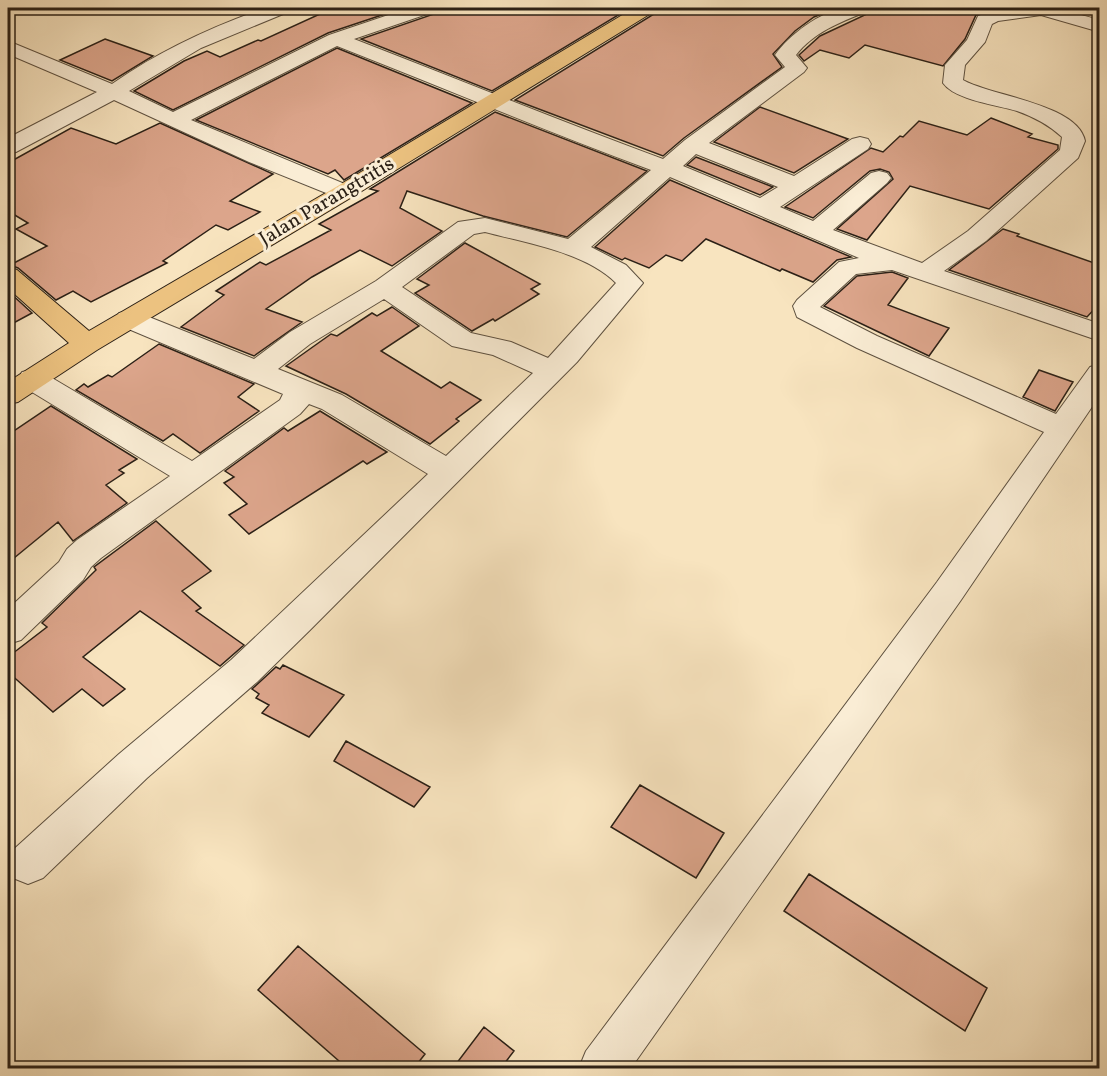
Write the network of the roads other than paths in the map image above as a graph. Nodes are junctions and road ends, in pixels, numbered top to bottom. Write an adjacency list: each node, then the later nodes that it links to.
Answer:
1 (281, 8): 9 (street)
2 (426, 8): 7 (street)
3 (646, 8): 10 (main road, Jalan Parangtritis)
4 (859, 8): 13 (street)
5 (1041, 8): 6 (street); 23 (street)
6 (1100, 26)
7 (336, 39): 10 (street); 11 (street)
8 (8, 47): 9 (street)
9 (114, 92): 11 (street); 14 (street)
10 (496, 101): 15 (street); 18 (main road, Jalan Parangtritis)
11 (173, 120): 18 (street)
12 (860, 144): 17 (street)
13 (693, 145): 15 (street); 17 (street)
14 (8, 147)
15 (668, 168): 19 (street); 21 (street)
16 (879, 178): 20 (street)
17 (795, 184): 19 (street)
18 (344, 192): 26 (main road, Jalan Parangtritis)
19 (763, 207): 20 (street)
20 (815, 232): 22 (street)
21 (570, 247): 25 (street); 29 (street)
22 (893, 262): 23 (street); 34 (street)
23 (924, 273): 27 (street)
24 (8, 275): 28 (main road)
25 (385, 287): 29 (street); 30 (street)
26 (129, 319): 28 (main road, Jalan Parangtritis); 30 (street)
27 (1100, 333)
28 (87, 344): 32 (main road, Jalan Parangtritis)
29 (552, 370): 35 (street)
30 (257, 371): 33 (street)
31 (1100, 373): 34 (street)
32 (20, 387): 36 (street)
33 (293, 387): 35 (street); 36 (street)
34 (1062, 428): 39 (street)
35 (449, 472): 38 (street)
36 (194, 476): 37 (street)
37 (8, 630)
38 (28, 864)
39 (603, 1068)

